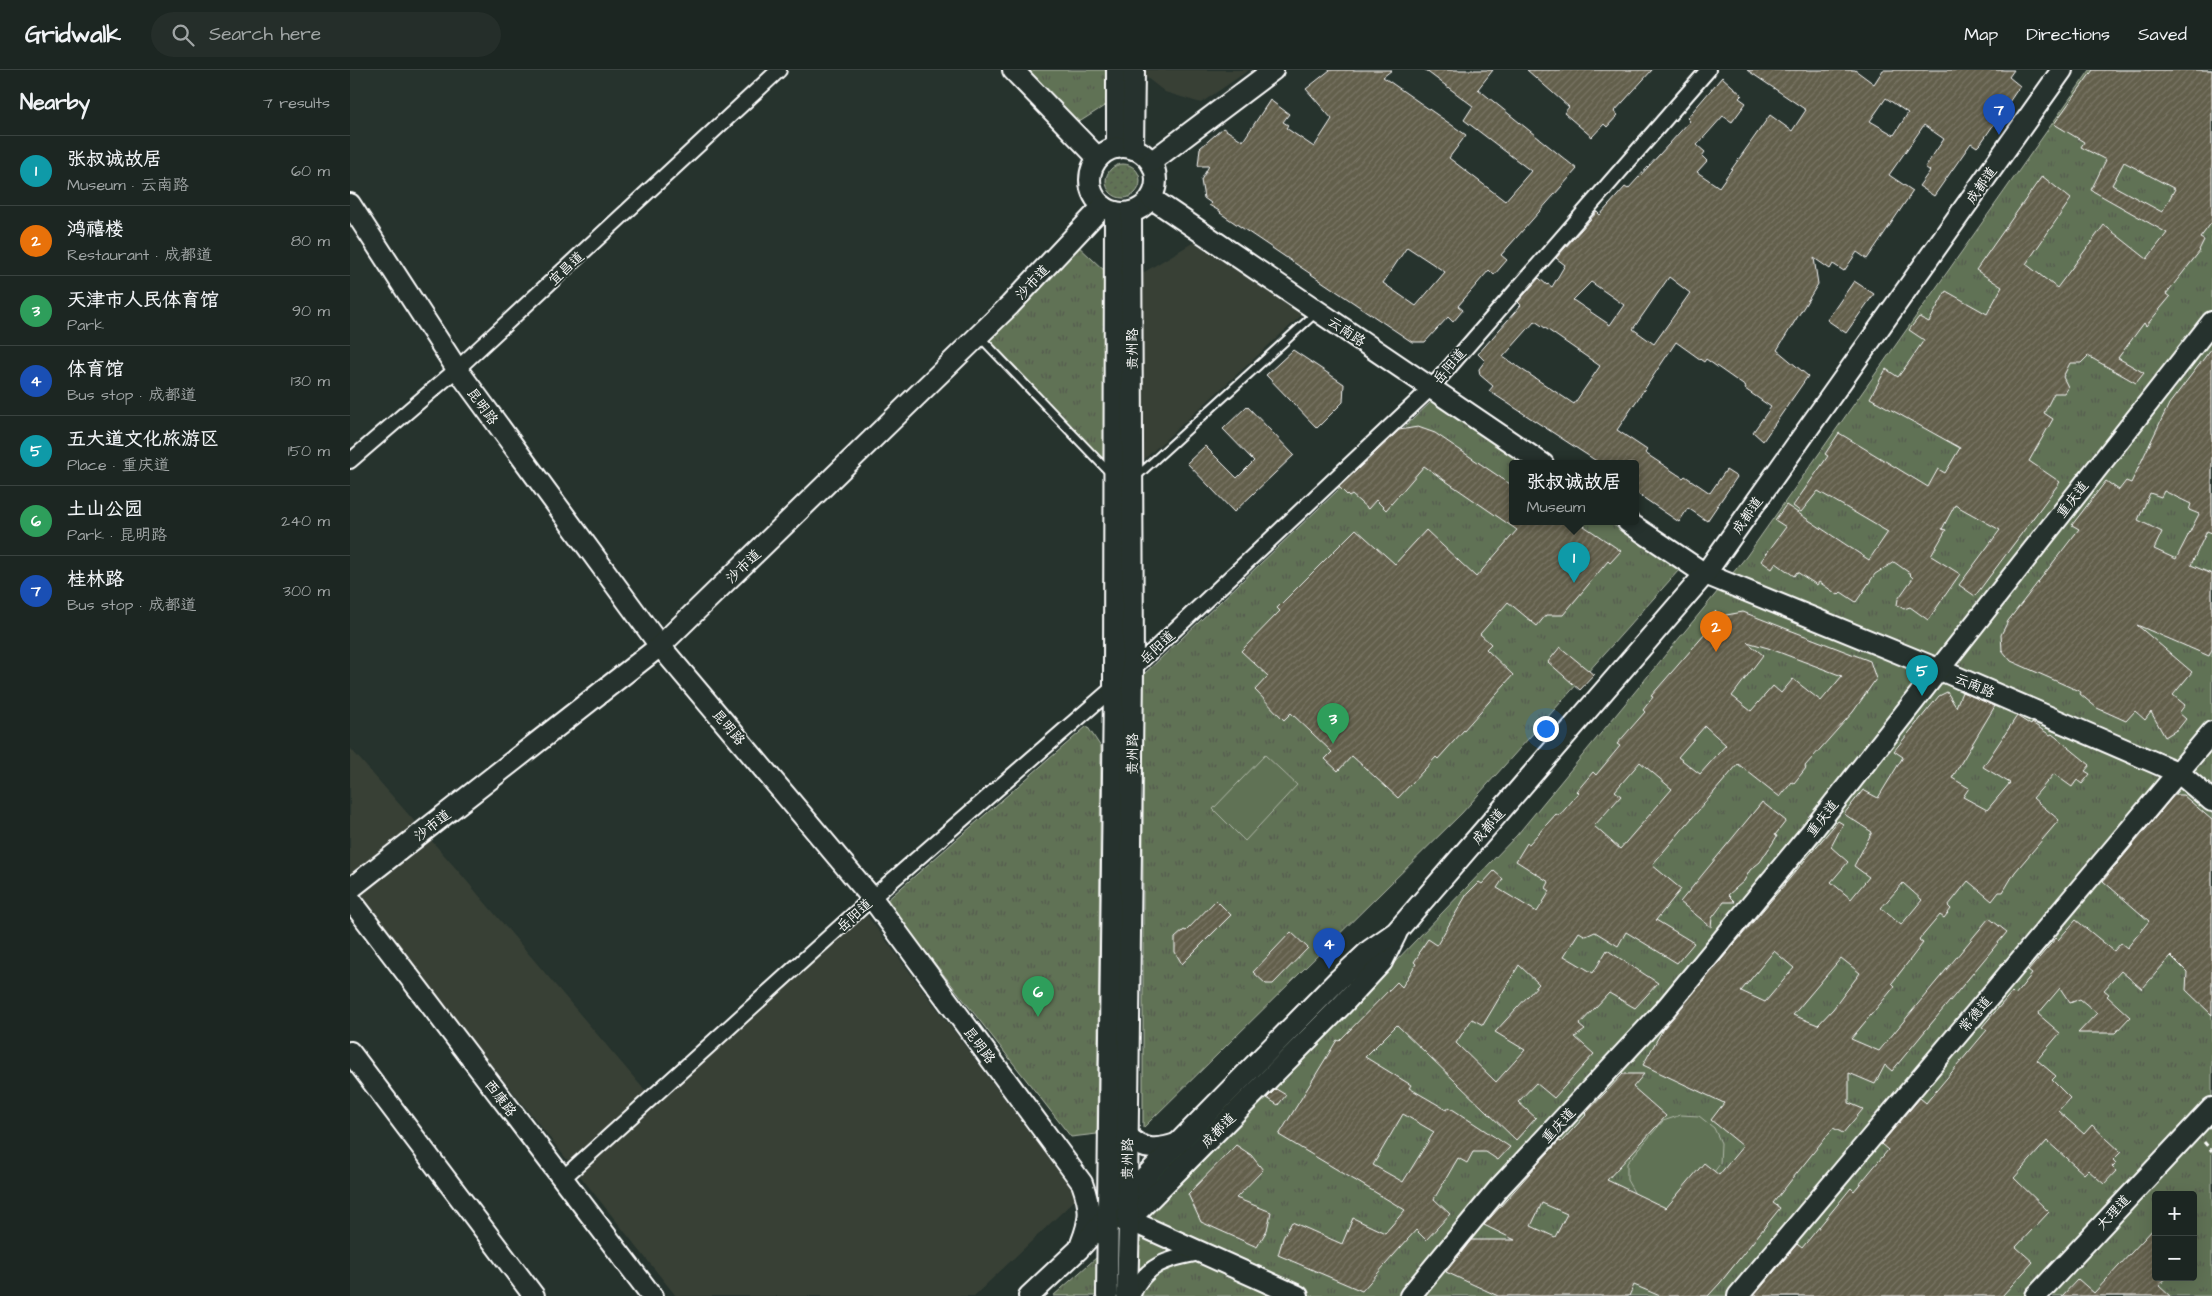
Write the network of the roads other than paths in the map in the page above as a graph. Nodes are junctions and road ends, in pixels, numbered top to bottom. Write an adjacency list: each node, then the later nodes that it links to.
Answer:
1 (779, 70): 17 (street, 宜昌道)
2 (1013, 70): 9 (street)
3 (1117, 70): 8 (street)
4 (1134, 70): 8 (street)
5 (1273, 70): 10 (street)
6 (1708, 70): 18 (street, 岳阳道)
7 (2062, 70): 23 (street, 成都道)
8 (1125, 148): 9 (street); 10 (street)
9 (1098, 158): 13 (street, 贵州路)
10 (1151, 162): 11 (street)
11 (1151, 198): 13 (street); 14 (street, 云南路)
12 (350, 204): 17 (street, 昆明路)
13 (1116, 210): 16 (street, 沙市道); 21 (street, 贵州路)
14 (1318, 311): 18 (street, 云南路); 21 (lane)
15 (2212, 322): 26 (street, 重庆道)
16 (979, 335): 21 (lane); 24 (street, 沙市道)
17 (457, 369): 20 (street, 宜昌道); 24 (street, 昆明路)
18 (1431, 388): 19 (street, 云南路); 25 (street, 岳阳道)
19 (1537, 460)
20 (350, 461)
21 (1123, 479): 25 (street, 贵州路); 27 (street, 贵州路)
22 (1632, 525): 23 (street, 云南路)
23 (1705, 574): 26 (street, 云南路); 34 (street, 成都道)
24 (660, 646): 31 (street, 沙市道); 32 (street, 昆明路)
25 (1133, 669): 27 (street, 岳阳道); 37 (street, 贵州路)
26 (1938, 669): 29 (street, 云南路); 52 (street, 重庆道)
27 (1114, 687): 32 (street, 岳阳道); 41 (street, 贵州路)
28 (2212, 732): 29 (street, 常德道)
29 (2179, 773): 30 (street, 云南路); 53 (street, 常德道)
30 (2212, 800)
31 (350, 888)
32 (872, 898): 39 (street, 岳阳道); 43 (street, 昆明路)
33 (350, 899): 39 (street, 西康路)
34 (1396, 932): 38 (street, 成都道); 42 (street, 成都道)
35 (350, 1052): 45 (street)
36 (2212, 1108): 54 (street, 大理道)
37 (1128, 1136): 38 (street); 40 (street, 贵州路)
38 (1179, 1143): 40 (street, 成都道)
39 (562, 1179): 46 (street, 西康路)
40 (1127, 1195): 41 (street, 成都道); 42 (street, 贵州路)
41 (1108, 1218): 42 (street); 43 (street, 成都道); 48 (street, 贵州路)
42 (1128, 1220): 44 (street); 49 (street, 贵州路)
43 (1078, 1250): 47 (street, 成都道)
44 (1201, 1253): 50 (street); 51 (street)
45 (534, 1296)
46 (652, 1296)
47 (1029, 1296)
48 (1107, 1296)
49 (1127, 1296)
50 (1132, 1296)
51 (1298, 1296)
52 (1410, 1296)
53 (1738, 1296)
54 (2036, 1296)

